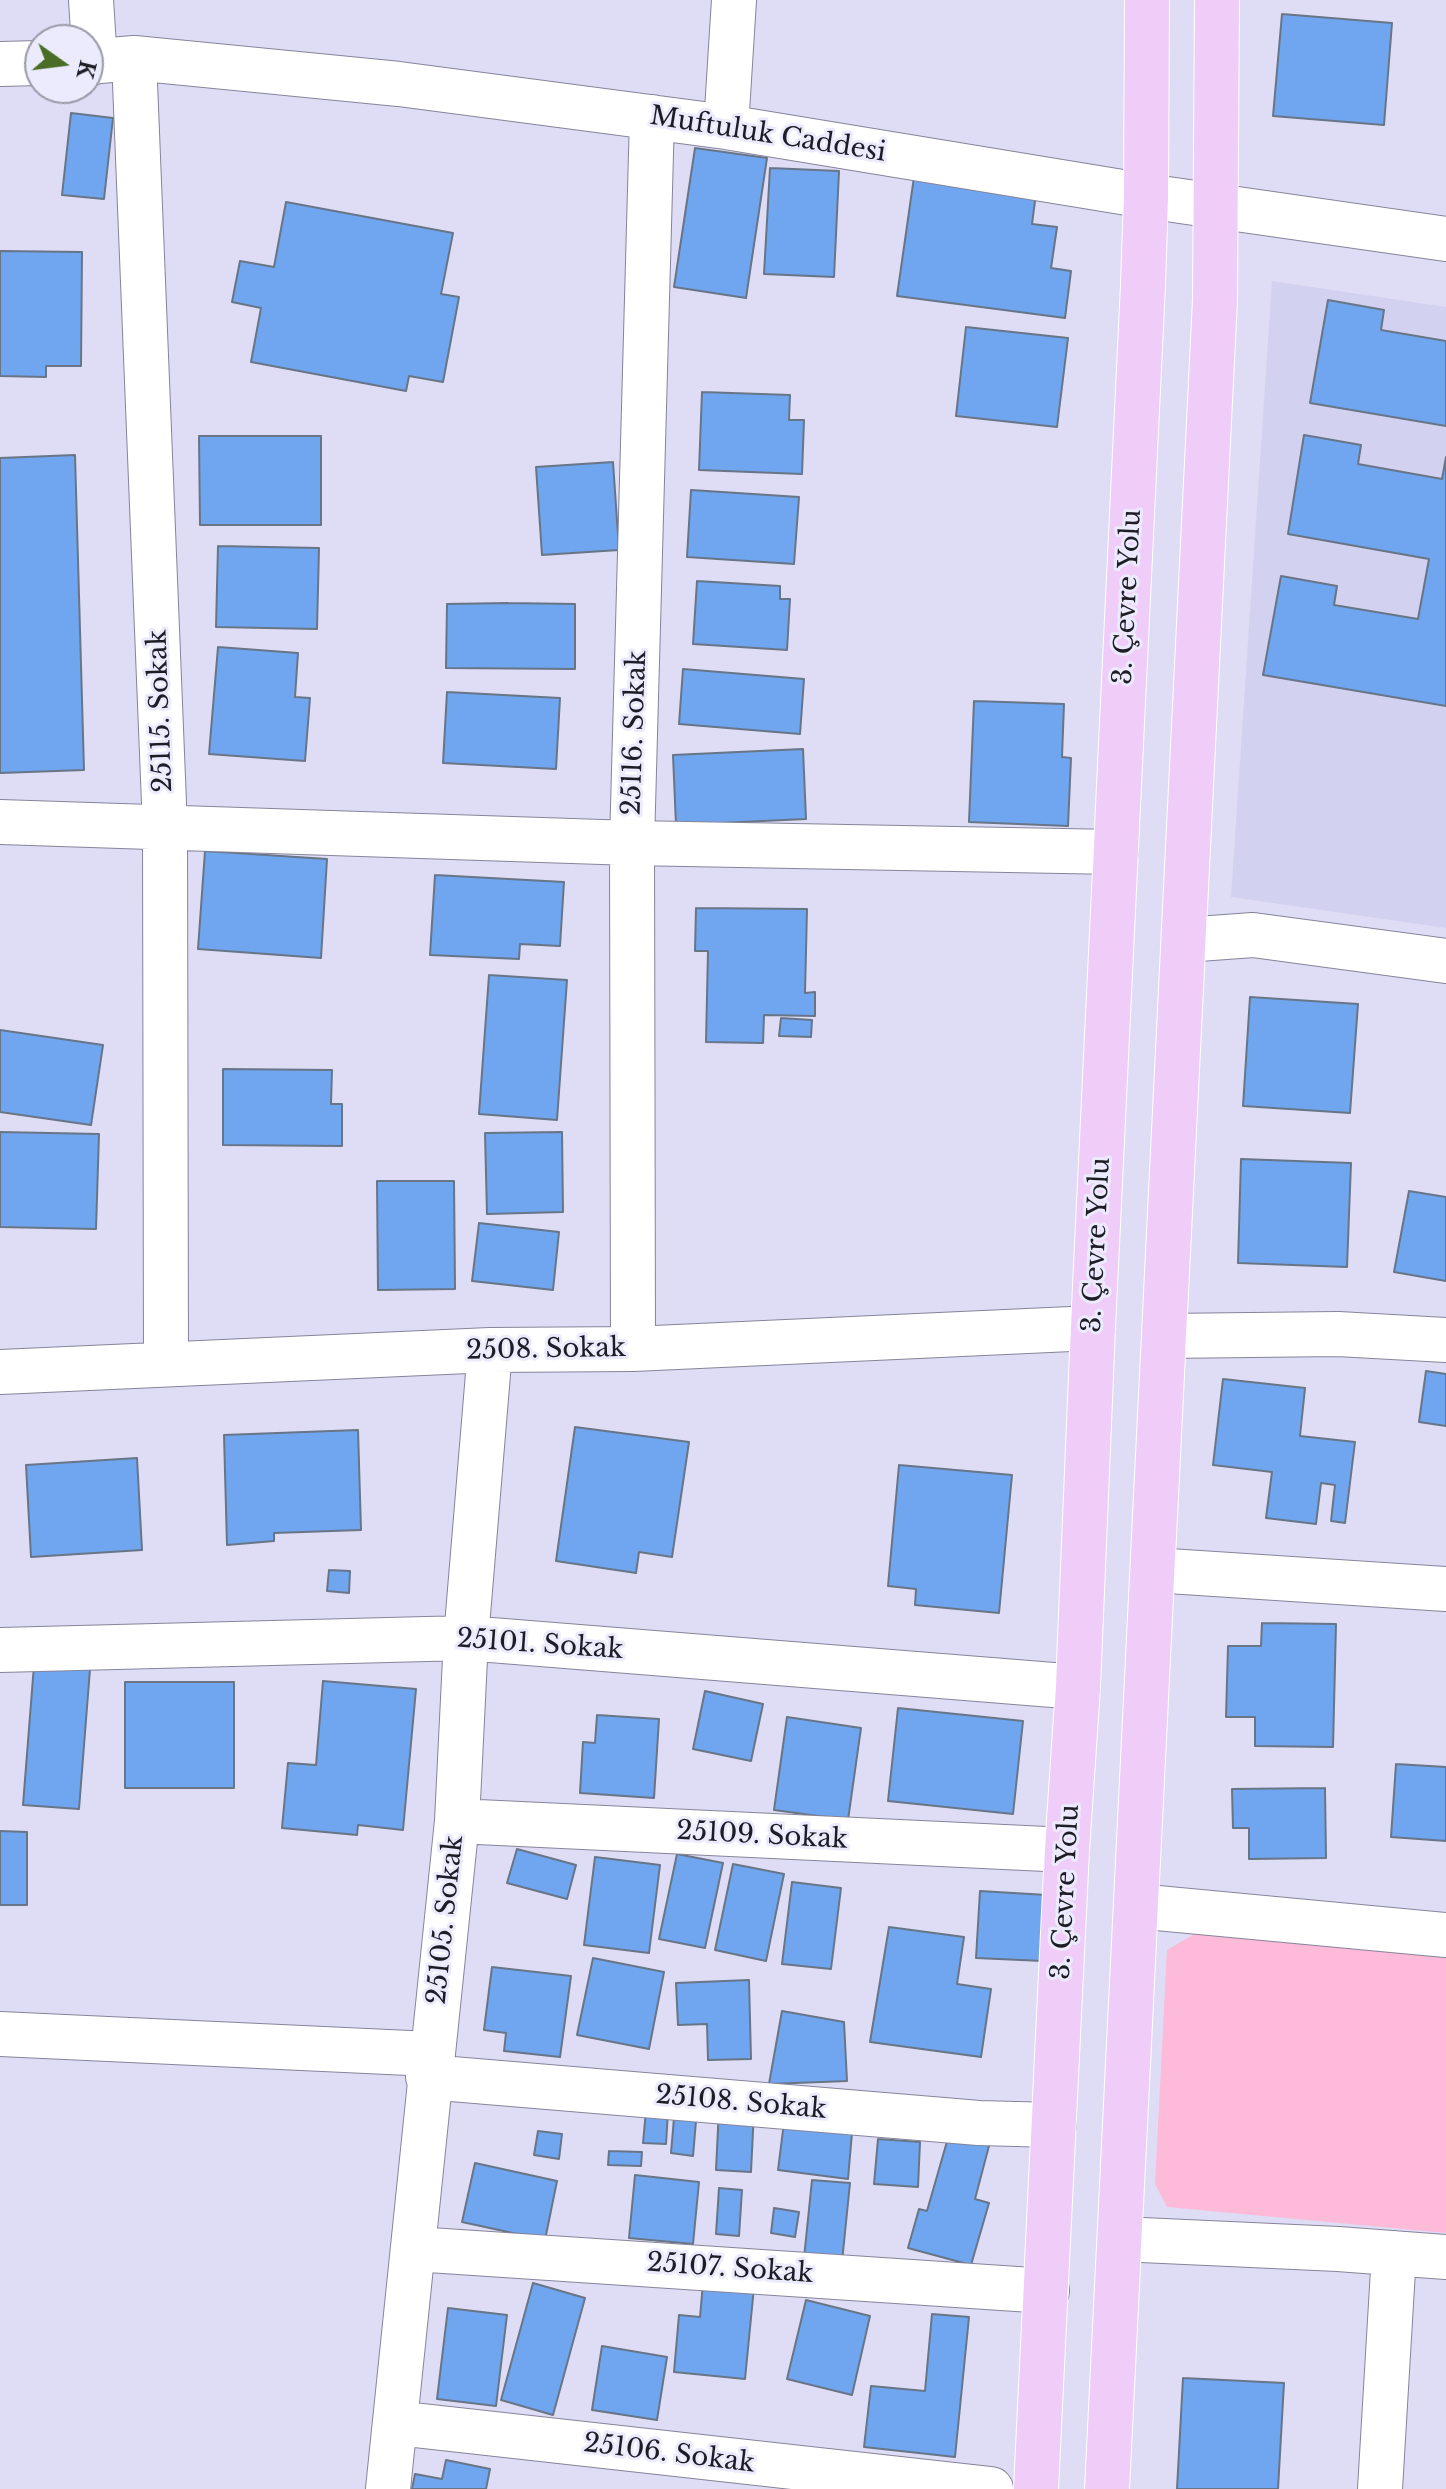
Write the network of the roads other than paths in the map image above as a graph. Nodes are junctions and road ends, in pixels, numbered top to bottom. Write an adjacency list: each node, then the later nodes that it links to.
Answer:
1 (91, 0): 5 (street, 25115. Sokak)
2 (734, 0): 9 (street)
3 (1147, 0): 10 (main road, 3. Çevre Yolu)
4 (1217, 0): 11 (main road)
5 (106, 61): 8 (street, Muftuluk Caddesi); 14 (street, 25115. Sokak)
6 (24, 63): 7 (street)
7 (0, 64)
8 (652, 117): 9 (street, Muftuluk Caddesi); 15 (street, 25116. Sokak)
9 (726, 127): 10 (street, Muftuluk Caddesi)
10 (1146, 196): 11 (street, Muftuluk Caddesi); 16 (main road, 3. Çevre Yolu)
11 (1217, 207): 12 (street, Muftuluk Caddesi); 17 (main road)
12 (1446, 239)
13 (0, 822): 14 (street)
14 (165, 828): 15 (street); 24 (street, 25115. Sokak)
15 (632, 843): 16 (street); 22 (street, 25116. Sokak)
16 (1116, 852): 19 (main road, 3. Çevre Yolu)
17 (1184, 940): 18 (street); 20 (main road)
18 (1446, 961)
19 (1093, 1328): 22 (street, 2508. Sokak); 30 (main road, 3. Çevre Yolu)
20 (1164, 1336): 21 (street); 26 (main road)
21 (1446, 1340)
22 (633, 1349): 23 (street, 2508. Sokak)
23 (490, 1350): 24 (street, 2508. Sokak); 28 (street, 25105. Sokak)
24 (166, 1364): 25 (street, 2508. Sokak)
25 (0, 1372)
26 (1153, 1570): 27 (street); 33 (main road)
27 (1446, 1589)
28 (466, 1638): 29 (street, 25101. Sokak); 30 (street, 25101. Sokak); 31 (street, 25105. Sokak)
29 (0, 1650)
30 (1078, 1687): 32 (main road, 3. Çevre Yolu)
31 (457, 1821): 32 (street, 25109. Sokak); 36 (street, 25105. Sokak)
32 (1067, 1850): 37 (main road, 3. Çevre Yolu)
33 (1136, 1906): 34 (street); 38 (main road)
34 (1446, 1935)
35 (0, 2034): 36 (street, 25108. Sokak)
36 (430, 2065): 37 (street, 25108. Sokak); 39 (street, 25105. Sokak)
37 (1054, 2125): 42 (main road, 3. Çevre Yolu)
38 (1120, 2239): 40 (street); 47 (main road)
39 (414, 2249): 42 (street, 25107. Sokak); 43 (street, 25105. Sokak)
40 (1394, 2253): 41 (street); 48 (street)
41 (1446, 2257)
42 (1047, 2291): 46 (main road, 3. Çevre Yolu)
43 (396, 2423): 44 (street, 25105. Sokak); 45 (street, 25106. Sokak)
44 (388, 2489)
45 (991, 2489)
46 (1036, 2489)
47 (1107, 2489)
48 (1380, 2489)

